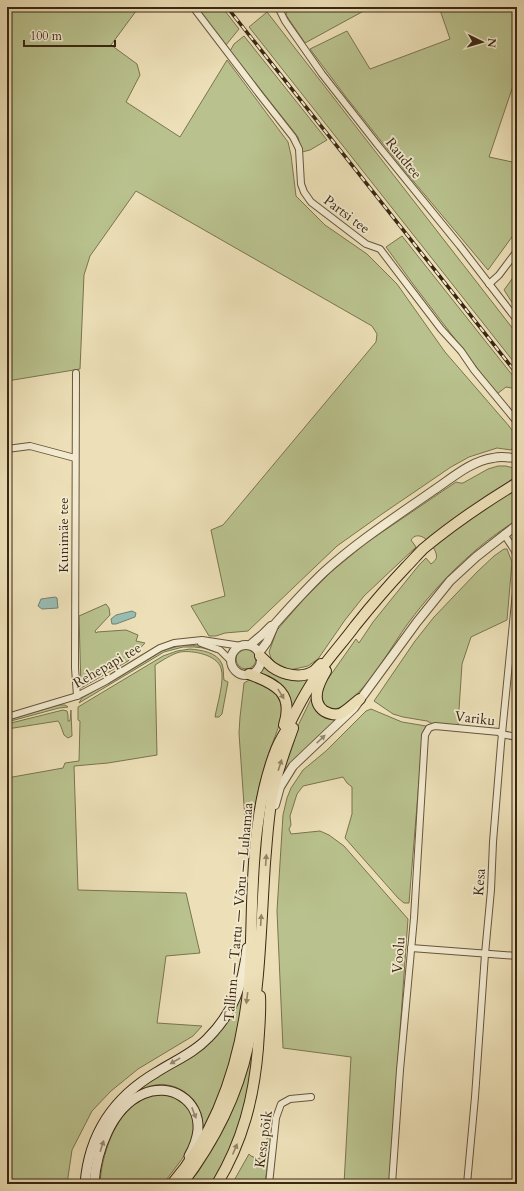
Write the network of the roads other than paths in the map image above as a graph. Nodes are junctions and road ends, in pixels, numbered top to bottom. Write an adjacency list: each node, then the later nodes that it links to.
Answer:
1 (193, 7): 7 (street, Partsi tee)
2 (278, 7): 4 (street, Raudtee)
3 (517, 252): 4 (street)
4 (489, 284): 5 (street, Raudtee)
5 (517, 320)
6 (76, 373): 9 (street, Kunimäe tee)
7 (517, 422)
8 (7, 449): 9 (street)
9 (75, 458): 23 (street, Kunimäe tee)
10 (517, 459): 16 (street)
11 (517, 482): 19 (highway, Tallinn — Tartu — Võru — Luhamaa)
12 (517, 525): 13 (street)
13 (504, 534): 14 (street); 24 (street)
14 (517, 558)
15 (517, 582): 27 (street, Kesa)
16 (274, 625): 18 (street); 20 (street)
17 (195, 641): 18 (street, Rehepapi tee); 21 (street, Rehepapi tee); 23 (street, Rehepapi tee)
18 (246, 645): 20 (street); 21 (street)
19 (340, 646): 20 (highway); 24 (highway); 29 (highway, Tallinn — Tartu — Võru — Luhamaa); 30 (highway, Tallinn — Tartu — Võru — Luhamaa, one-way to 19)
20 (260, 655): 22 (street)
21 (231, 660): 22 (street)
22 (249, 674): 29 (highway, one-way to 29)
23 (78, 696): 25 (street, Rehepapi tee)
24 (360, 699): 30 (street, one-way to 24)
25 (7, 717)
26 (429, 728): 27 (street, Variku); 32 (street, Voolu)
27 (501, 734): 28 (street, Variku); 34 (street, Kesa)
28 (517, 737)
29 (274, 754): 31 (highway, Tallinn — Tartu — Võru — Luhamaa)
30 (268, 831): 33 (highway, Tallinn — Tartu — Võru — Luhamaa, one-way to 30)
31 (252, 903): 37 (highway, Tallinn — Tartu — Võru — Luhamaa, one-way to 37); 38 (main road, one-way to 38)
32 (411, 948): 34 (street); 42 (street, Voolu)
33 (259, 951): 37 (highway, Tallinn — Tartu — Võru — Luhamaa); 40 (highway, one-way to 33)
34 (485, 954): 35 (street); 43 (street, Kesa)
35 (517, 956)
36 (310, 1097): 41 (street, Kesa põik)
37 (176, 1183): 39 (main road, one-way to 37)
38 (85, 1184)
39 (94, 1184)
40 (217, 1184)
41 (269, 1184)
42 (392, 1184)
43 (467, 1184)

